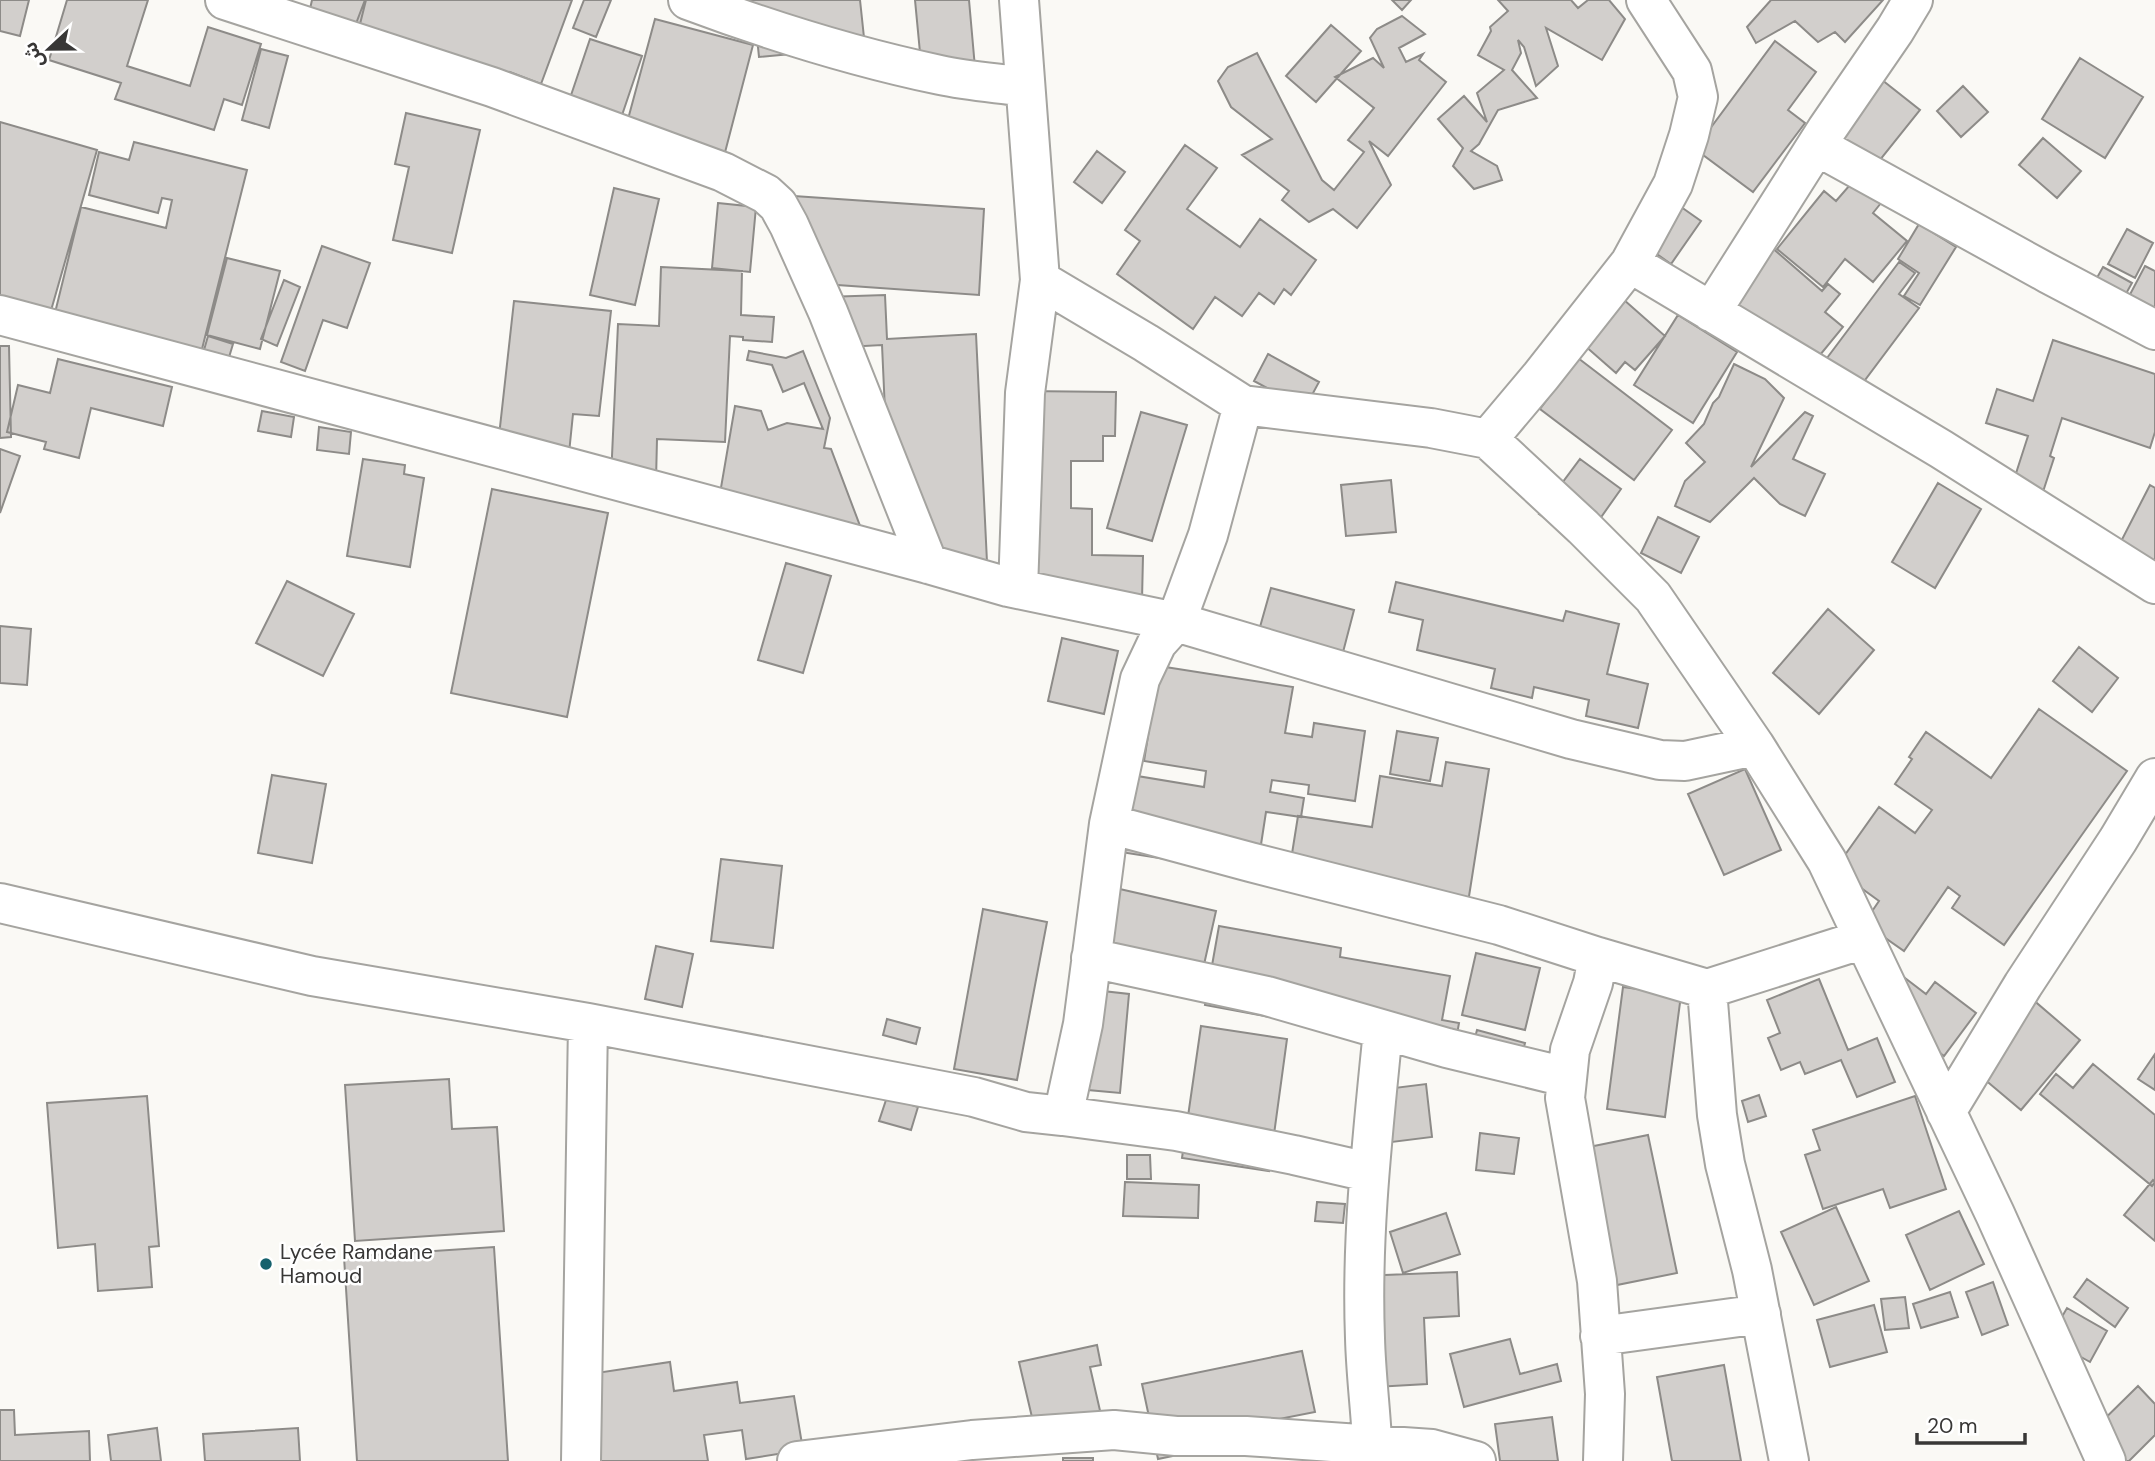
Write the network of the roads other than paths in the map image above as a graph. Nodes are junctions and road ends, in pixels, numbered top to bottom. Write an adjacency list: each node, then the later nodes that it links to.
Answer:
1 (225, 0): 15 (street)
2 (688, 0): 6 (street)
3 (1019, 0): 6 (street)
4 (1646, 0): 8 (street)
5 (1913, 0): 7 (street)
6 (1026, 87): 9 (street)
7 (1817, 146): 10 (street); 12 (street)
8 (1630, 263): 10 (street); 14 (street)
9 (1040, 280): 13 (street); 17 (street)
10 (1711, 312): 16 (street)
11 (0, 315): 15 (street)
12 (2155, 330)
13 (1243, 405): 14 (street); 18 (street)
14 (1488, 439): 19 (street)
15 (928, 564): 17 (street)
16 (2155, 584)
17 (1018, 589): 18 (street)
18 (1176, 622): 19 (street); 21 (street)
19 (1755, 746): 23 (street)
20 (2155, 778): 30 (street)
21 (1109, 824): 24 (street); 25 (street)
22 (0, 903): 27 (street)
23 (1864, 939): 26 (street); 30 (street)
24 (1598, 957): 26 (street); 29 (street)
25 (1091, 958): 28 (street); 31 (street)
26 (1707, 989): 33 (street)
27 (588, 1023): 31 (street); 36 (street)
28 (1383, 1030): 29 (street); 32 (street)
29 (1566, 1077): 34 (street)
30 (1947, 1112): 41 (street)
31 (1063, 1116): 32 (street)
32 (1368, 1172): 35 (street)
33 (1761, 1314): 34 (street); 40 (street)
34 (1600, 1336): 39 (street)
35 (1373, 1453): 37 (street); 38 (street)
36 (581, 1461)
37 (797, 1461)
38 (1476, 1461)
39 (1603, 1461)
40 (1789, 1461)
41 (2106, 1461)

